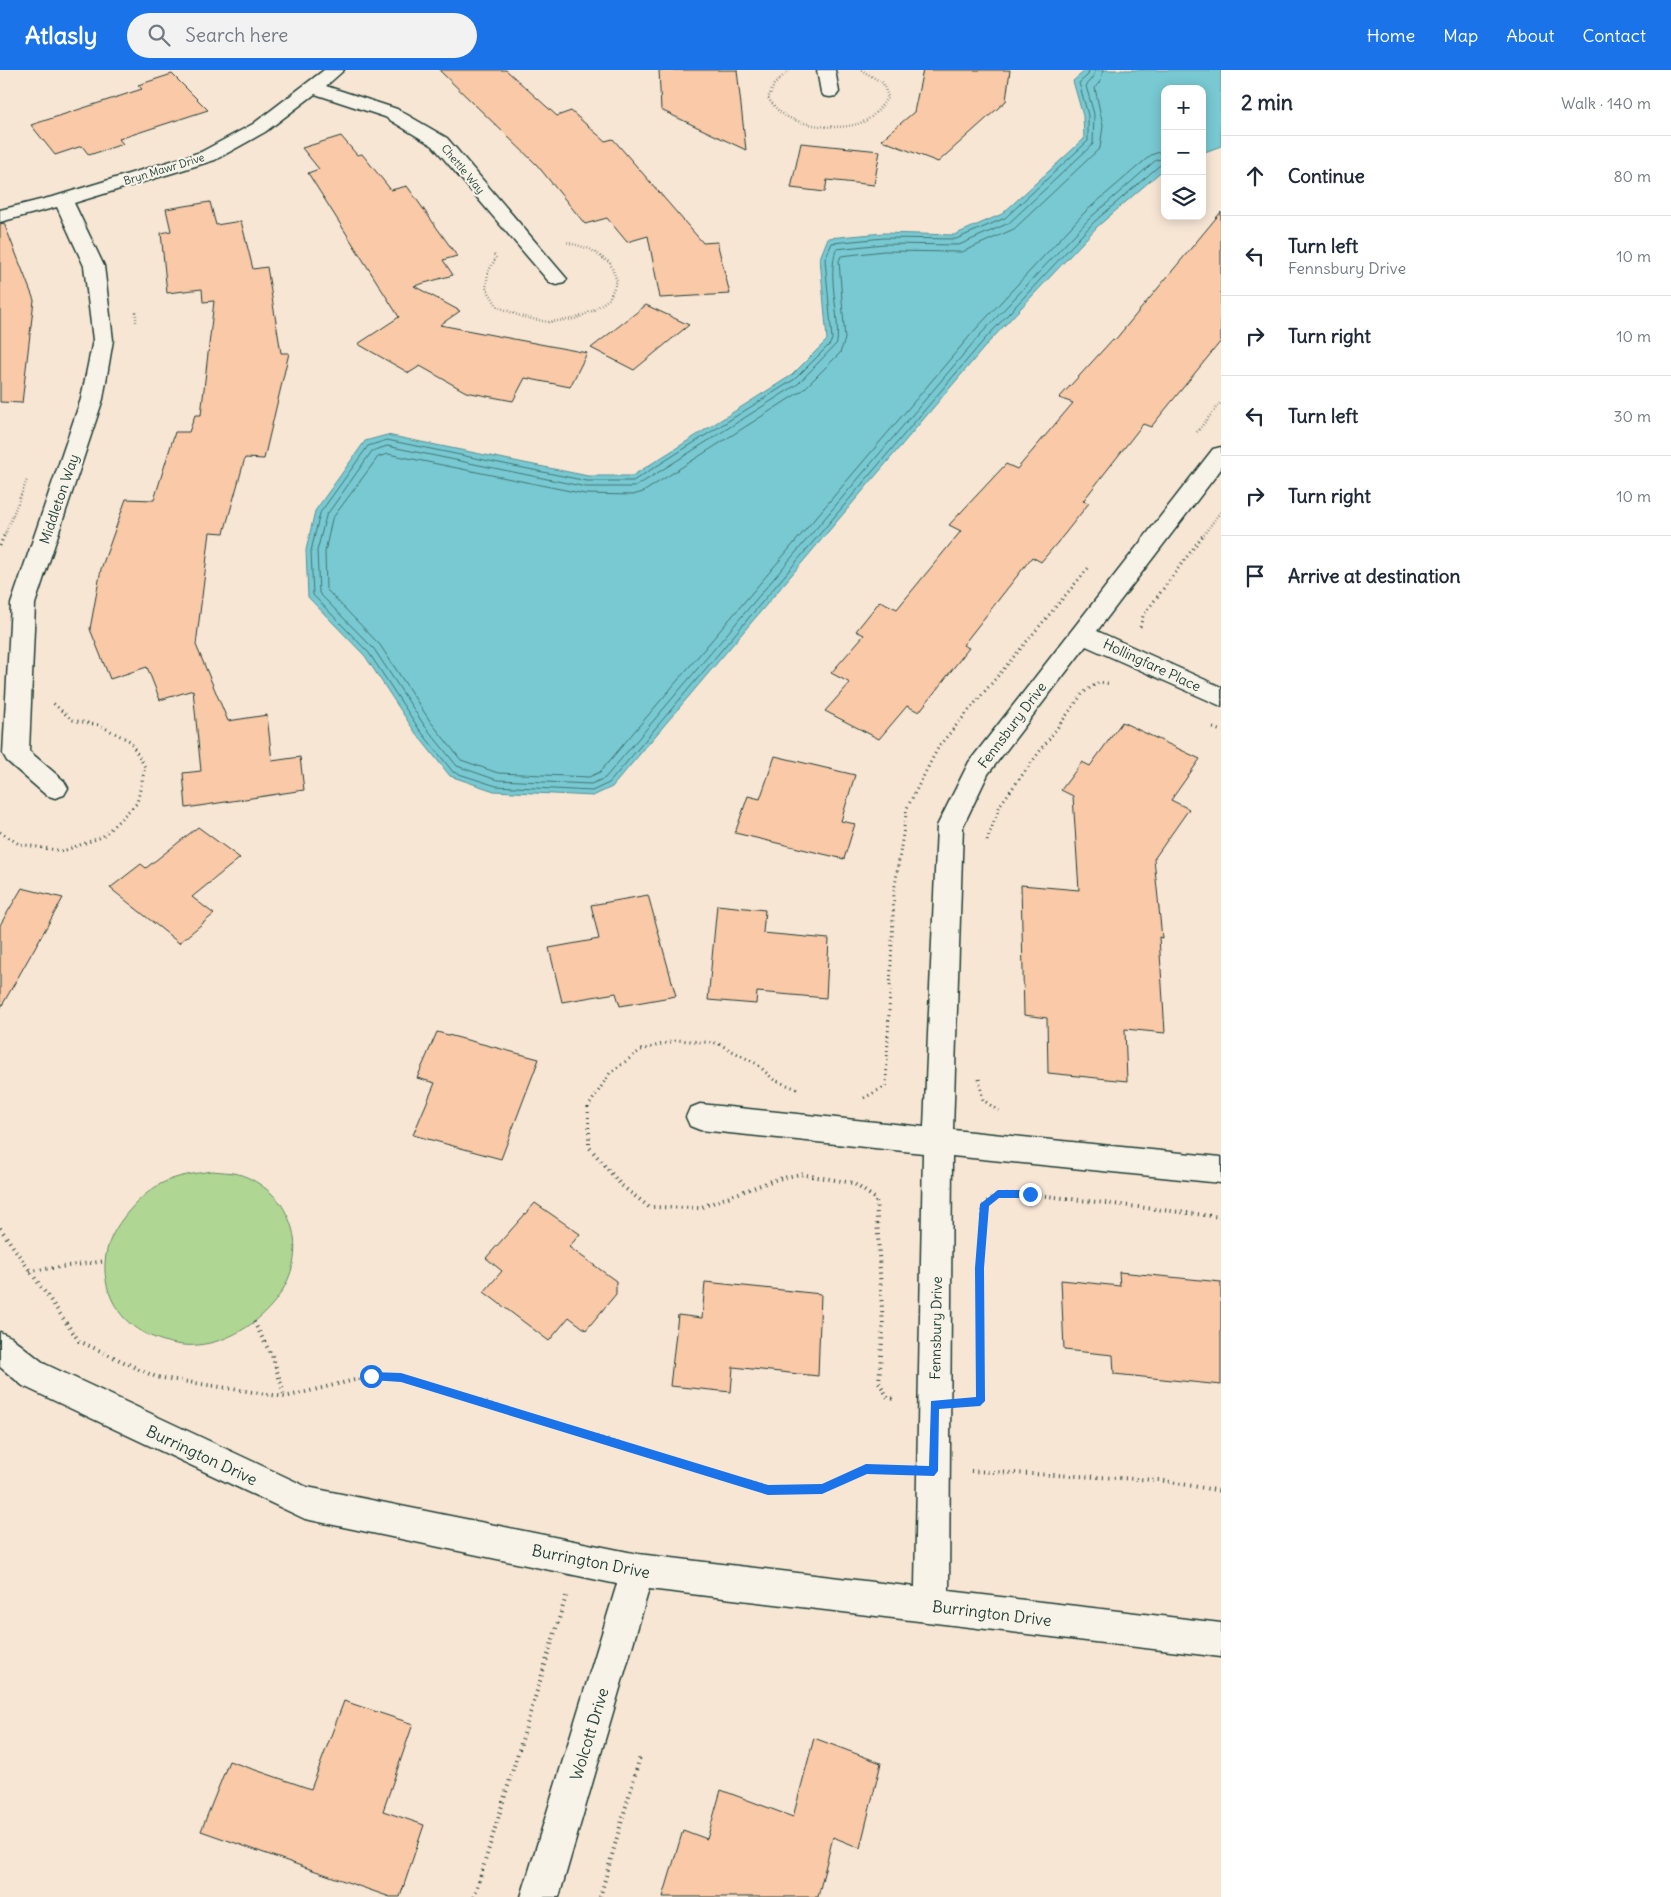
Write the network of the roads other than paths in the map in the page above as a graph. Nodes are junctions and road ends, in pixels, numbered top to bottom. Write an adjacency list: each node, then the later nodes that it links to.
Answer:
1 (335, 70): 3 (street, Bryn Mawr Drive)
2 (826, 70): 4 (street)
3 (312, 87): 5 (street, Bryn Mawr Drive); 7 (street, Chettle Way)
4 (830, 92)
5 (63, 200): 6 (street, Bryn Mawr Drive); 11 (street, Middleton Way)
6 (0, 216)
7 (557, 279)
8 (1221, 454): 9 (street, Fennsbury Drive)
9 (1082, 634): 10 (street, Hollingfare Place); 13 (street, Fennsbury Drive)
10 (1221, 697)
11 (55, 788)
12 (700, 1117): 13 (street)
13 (938, 1140): 14 (street); 17 (street, Fennsbury Drive)
14 (1221, 1170)
15 (0, 1347): 16 (street, Burrington Drive)
16 (638, 1571): 17 (street, Burrington Drive); 19 (street, Wolcott Drive)
17 (932, 1606): 18 (street, Burrington Drive)
18 (1221, 1640)
19 (540, 1897)

